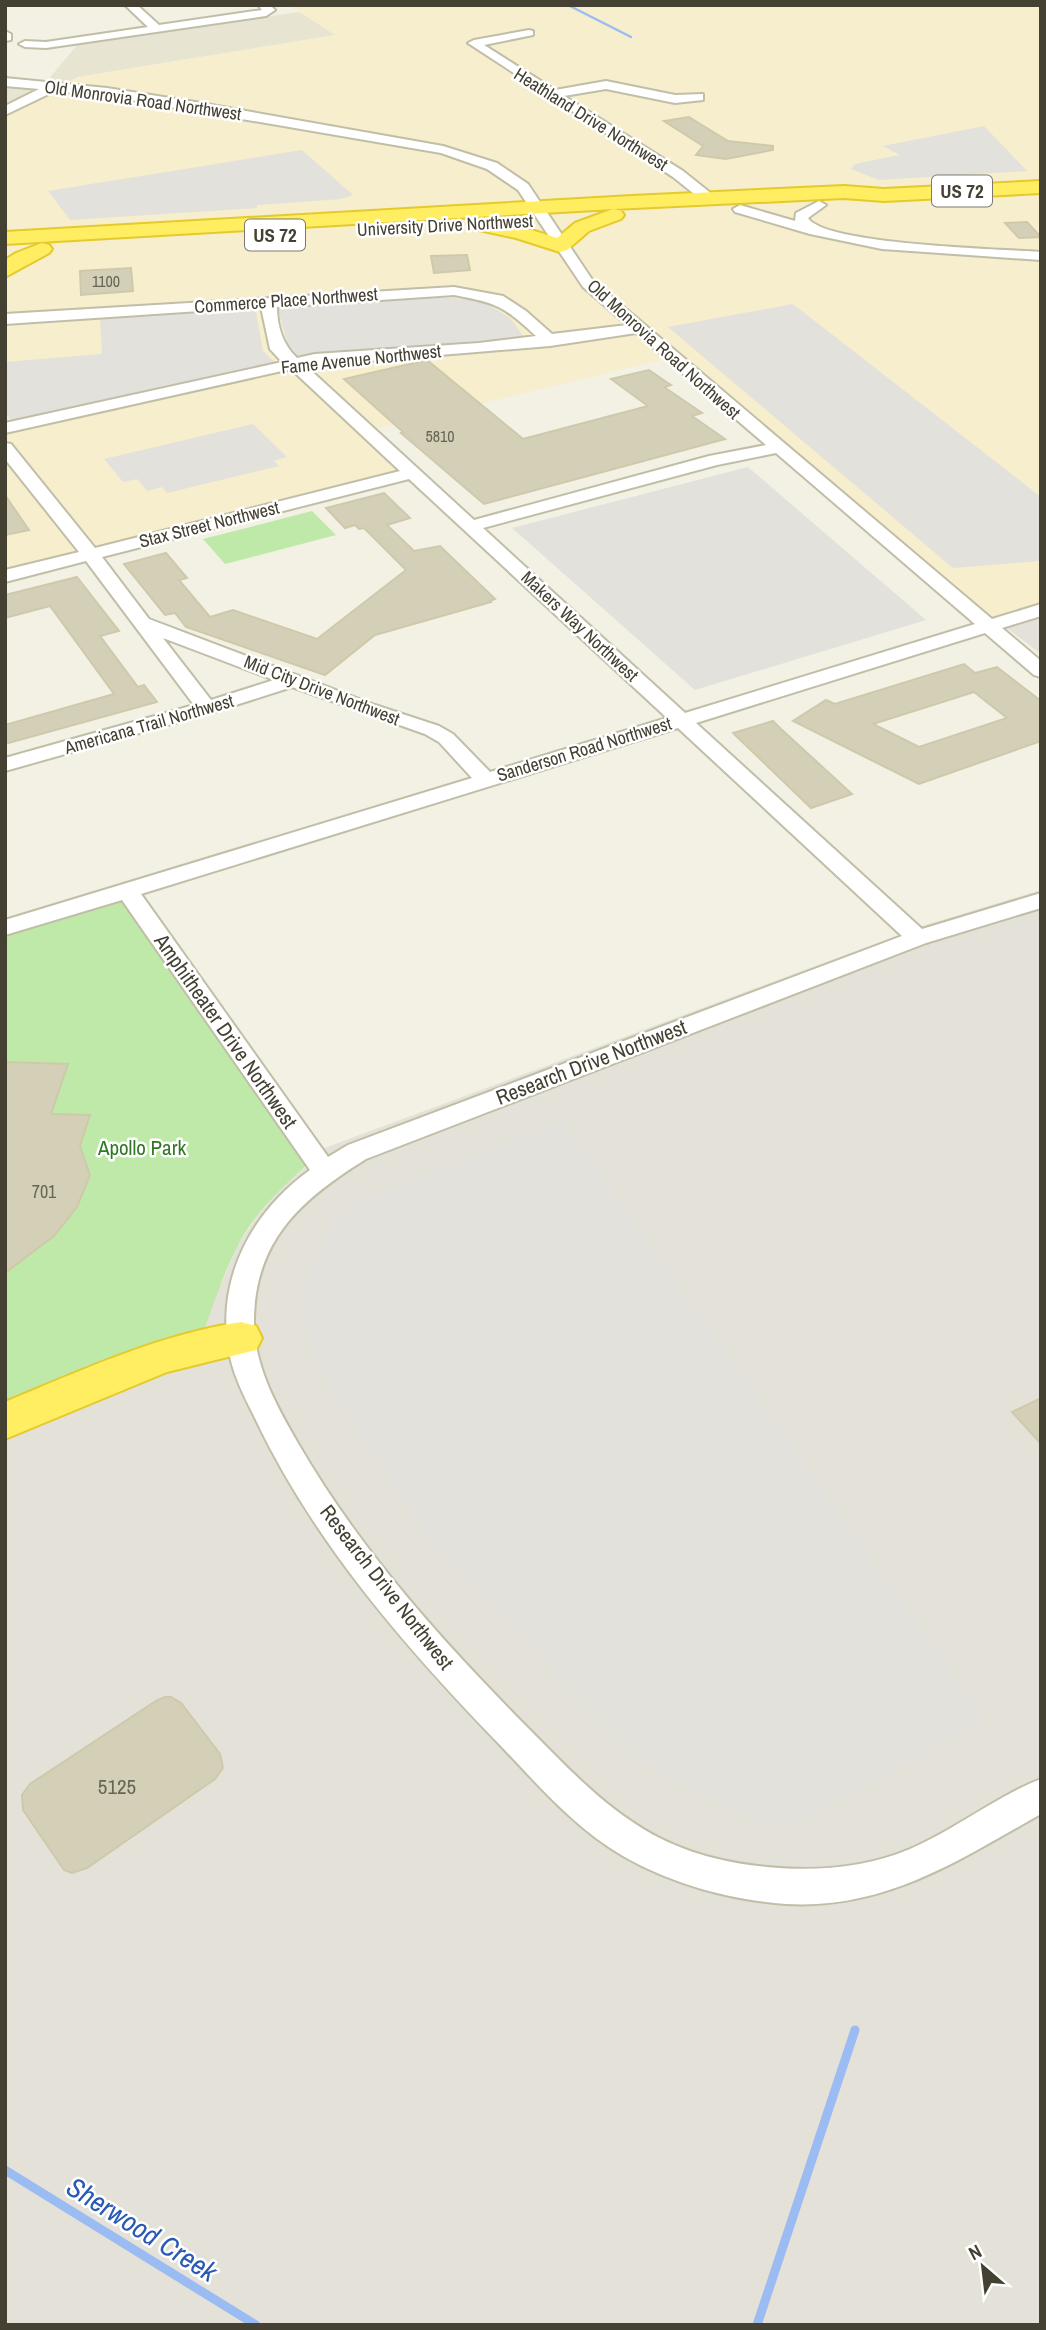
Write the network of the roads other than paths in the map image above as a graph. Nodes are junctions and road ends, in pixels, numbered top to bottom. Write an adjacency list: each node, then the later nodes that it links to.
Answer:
1 (130, 5): 3 (street)
2 (264, 5): 3 (street)
3 (157, 29): 5 (street)
4 (529, 33): 8 (street, Heathland Drive Northwest)
5 (6, 40)
6 (5, 82): 7 (street, Old Monrovia Road Northwest)
7 (55, 86): 10 (street); 16 (street, Old Monrovia Road Northwest)
8 (552, 94): 9 (street); 13 (street, Heathland Drive Northwest)
9 (699, 97)
10 (5, 111)
11 (1041, 187): 12 (highway, University Drive Northwest / US 72)
12 (884, 195): 13 (highway, University Drive Northwest / US 72); 14 (highway, University Drive Northwest / US 72)
13 (708, 198): 16 (highway, University Drive Northwest / US 72)
14 (819, 205): 15 (highway, University Drive Northwest / US 72); 19 (street)
15 (740, 209): 17 (highway, University Drive Northwest / US 72); 19 (street)
16 (541, 213): 17 (highway, University Drive Northwest / US 72); 18 (highway, University Drive Northwest / US 72); 20 (highway, University Drive Northwest / US 72); 21 (street, Old Monrovia Road Northwest)
17 (614, 215): 21 (highway)
18 (476, 223): 21 (highway); 22 (highway, University Drive Northwest / US 72)
19 (815, 230): 24 (street)
20 (5, 238)
21 (560, 246): 28 (street, Old Monrovia Road Northwest)
22 (42, 249): 23 (highway, University Drive Northwest / US 72); 25 (highway)
23 (5, 252)
24 (1041, 256)
25 (5, 271)
26 (269, 301): 27 (street, Commerce Place Northwest); 29 (street, Commerce Place Northwest); 30 (street, Makers Way Northwest)
27 (5, 319)
28 (639, 328): 29 (street, Fame Avenue Northwest); 33 (street, Old Monrovia Road Northwest)
29 (550, 341): 30 (street, Fame Avenue Northwest)
30 (294, 363): 31 (street, Fame Avenue Northwest); 34 (street, Makers Way Northwest)
31 (5, 428)
32 (5, 448): 36 (street)
33 (777, 448): 35 (street); 40 (street, Old Monrovia Road Northwest)
34 (412, 473): 35 (street, Makers Way Northwest); 36 (street, Stax Street Northwest)
35 (471, 526): 44 (street, Makers Way Northwest)
36 (90, 554): 37 (street, Stax Street Northwest); 39 (street)
37 (5, 576)
38 (1041, 610): 40 (street, Sanderson Road Northwest)
39 (143, 623): 42 (street, Mid City Drive Northwest); 43 (street)
40 (989, 626): 41 (street, Old Monrovia Road Northwest); 44 (street, Sanderson Road Northwest)
41 (1041, 671)
42 (293, 680): 43 (street, Americana Trail Northwest); 46 (street, Mid City Drive Northwest)
43 (207, 708): 45 (street, Americana Trail Northwest)
44 (681, 719): 46 (street, Sanderson Road Northwest); 50 (street, Makers Way Northwest)
45 (5, 765)
46 (486, 780): 47 (street, Sanderson Road Northwest)
47 (127, 891): 49 (street, Sanderson Road Northwest); 51 (street, Amphitheater Drive Northwest)
48 (1041, 900): 50 (street, Research Drive Northwest)
49 (5, 928)
50 (919, 938): 51 (street, Research Drive Northwest)
51 (324, 1171): 52 (street, Research Drive Northwest)
52 (241, 1338): 53 (highway); 54 (street, Research Drive Northwest)
53 (5, 1421)
54 (1041, 1795)

